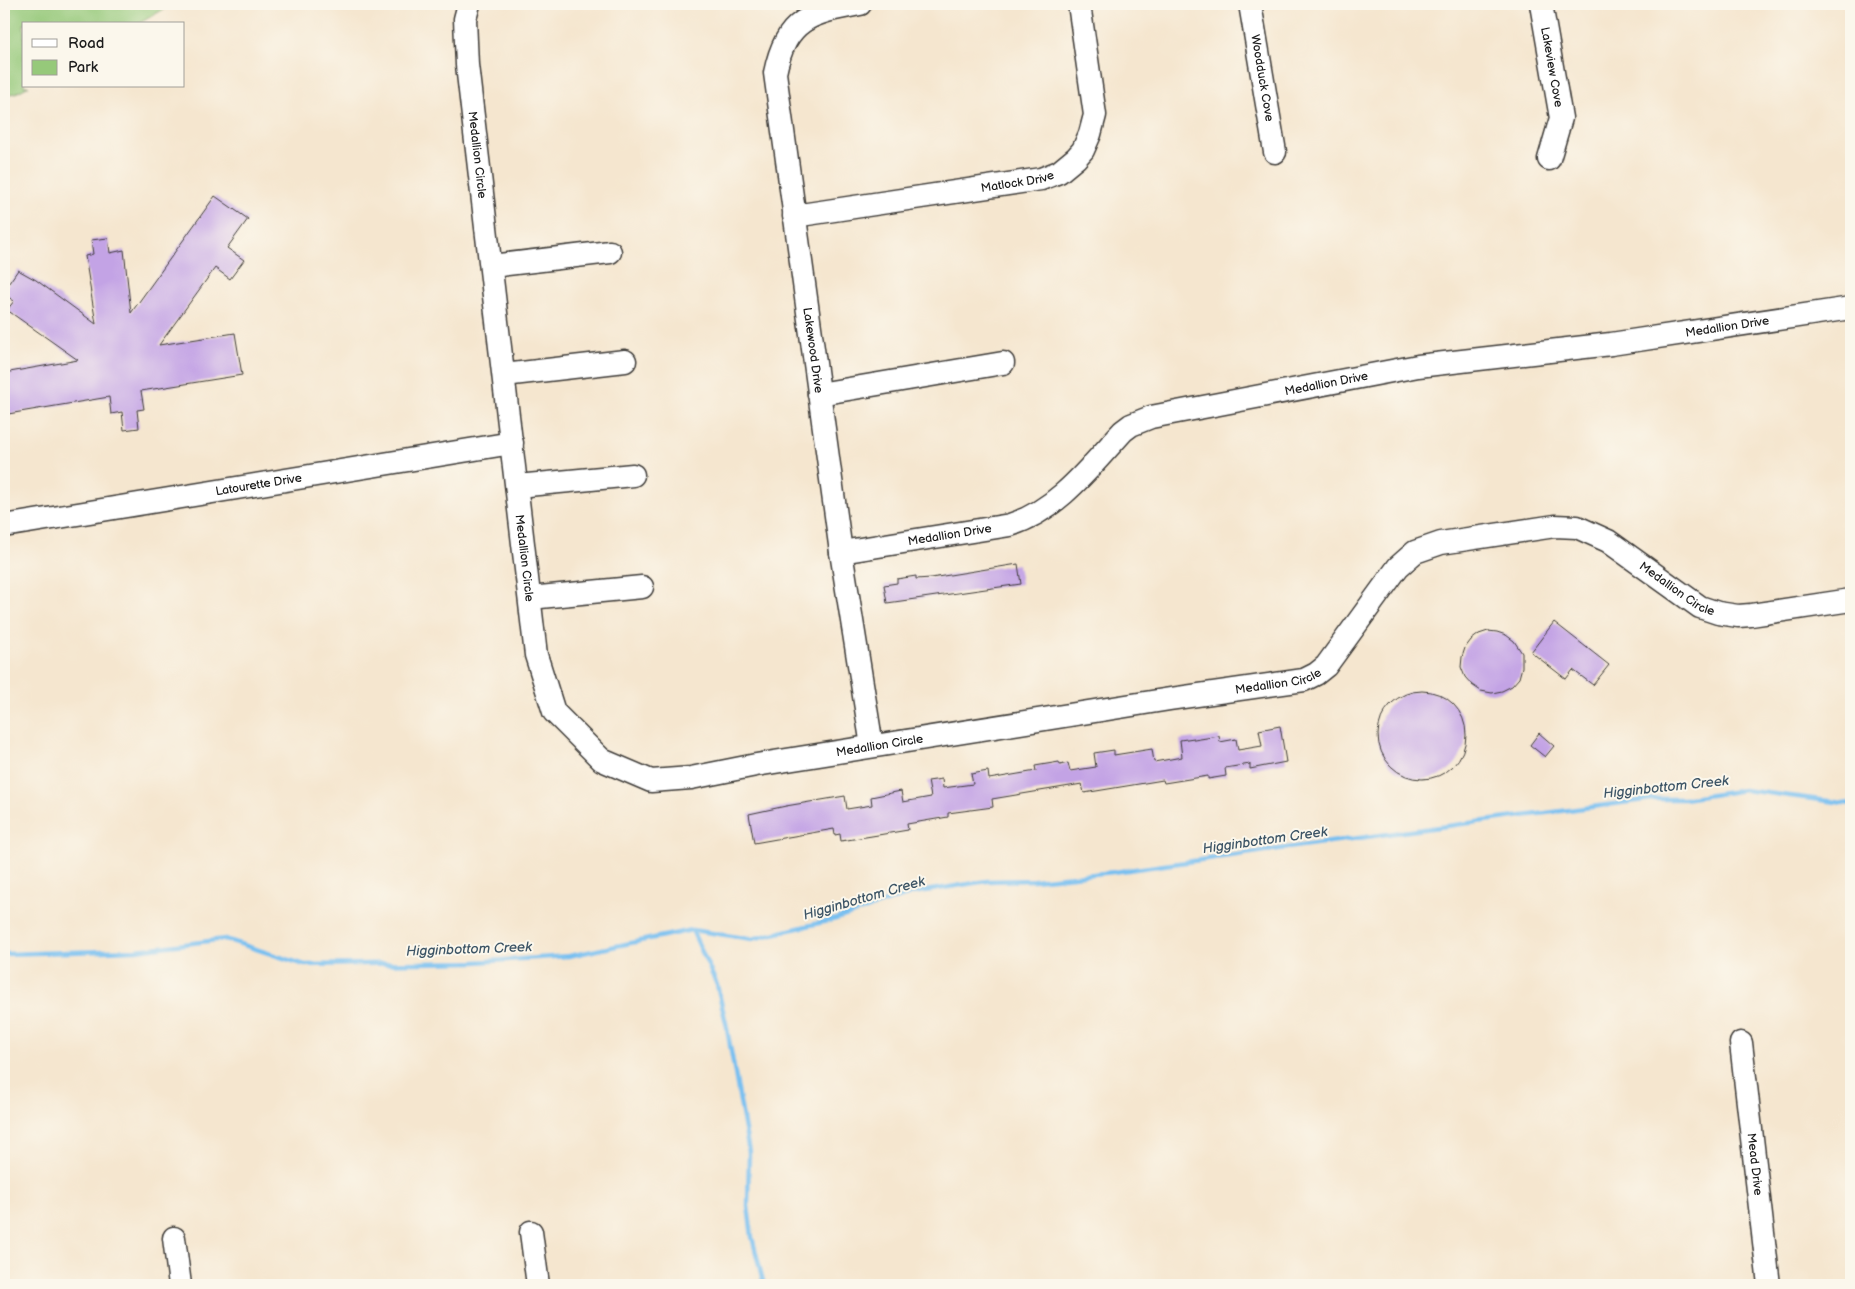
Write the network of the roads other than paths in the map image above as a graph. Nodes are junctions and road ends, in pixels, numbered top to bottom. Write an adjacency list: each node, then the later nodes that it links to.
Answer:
1 (469, 4): 10 (street, Medallion Circle)
2 (860, 4): 8 (street, Lakewood Drive)
3 (1079, 4): 8 (street, Matlock Drive)
4 (1250, 4): 6 (street, Woodduck Cove)
5 (1541, 4): 7 (street, Lakeview Cove)
6 (1275, 152)
7 (1548, 158)
8 (794, 216): 15 (street, Lakewood Drive)
9 (610, 252): 10 (street)
10 (491, 266): 14 (street, Medallion Circle)
11 (1851, 308): 20 (street, Medallion Drive)
12 (625, 361): 14 (street)
13 (1003, 363): 15 (street)
14 (504, 375): 16 (street, Medallion Circle)
15 (819, 394): 20 (street, Lakewood Drive)
16 (512, 443): 18 (street, Medallion Circle); 19 (street, Latourette Drive)
17 (633, 476): 18 (street)
18 (517, 486): 22 (street, Medallion Circle)
19 (4, 526)
20 (841, 552): 24 (street, Lakewood Drive)
21 (642, 586): 22 (street)
22 (530, 598): 24 (street, Medallion Circle)
23 (1851, 600): 24 (street, Medallion Circle)
24 (872, 746)
25 (1741, 1043): 30 (street, Mead Drive)
26 (531, 1232): 29 (street)
27 (174, 1238): 28 (street)
28 (180, 1285)
29 (538, 1285)
30 (1769, 1285)

